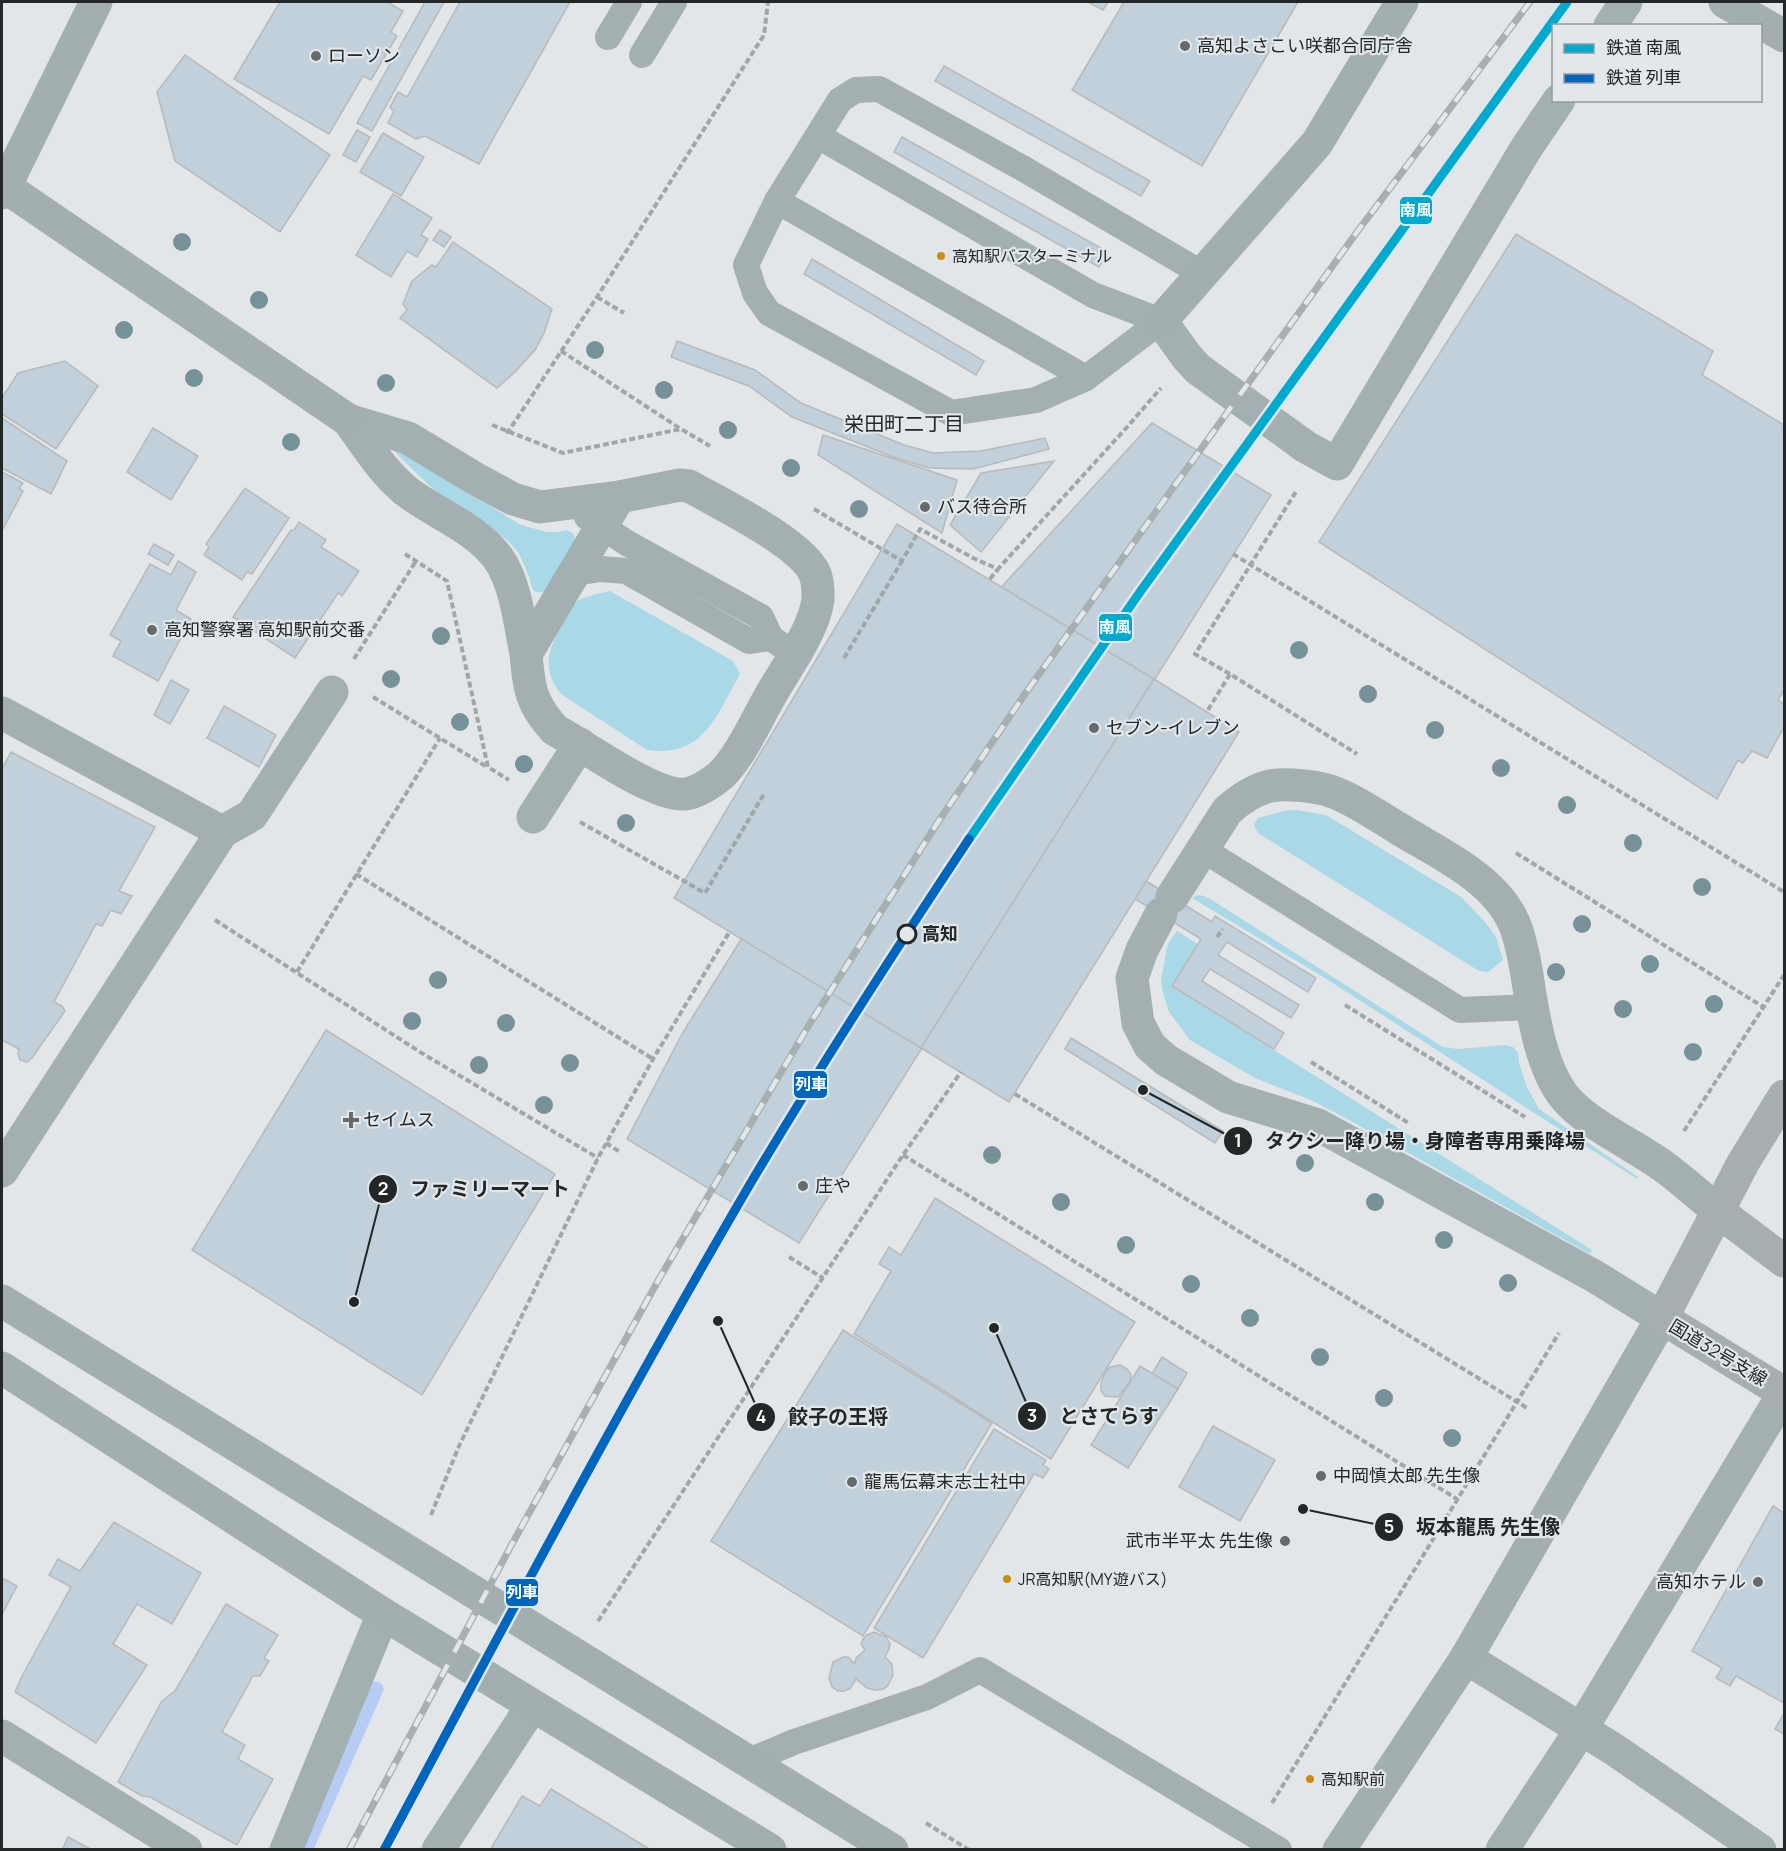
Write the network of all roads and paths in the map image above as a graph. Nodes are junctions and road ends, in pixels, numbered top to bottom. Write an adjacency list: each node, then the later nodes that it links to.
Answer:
1 (96, 2): 14 (street)
2 (629, 2): 10 (lane)
3 (674, 2): 11 (lane)
4 (768, 2): 17 (path)
5 (1402, 2): 16 (street)
6 (1626, 2): 8 (street)
7 (1725, 2): 9 (street)
8 (1611, 24)
9 (1785, 36)
10 (608, 37)
11 (642, 55)
12 (1558, 102): 19 (street)
13 (818, 136): 15 (lane); 16 (lane); 19 (lane)
14 (3, 188): 23 (street)
15 (777, 201): 21 (lane); 21 (lane)
16 (1203, 274): 19 (street)
17 (597, 297): 18 (path); 20 (path)
18 (624, 314)
19 (1161, 321): 21 (lane)
20 (561, 351): 25 (path); 26 (path)
21 (1086, 378)
22 (1163, 386): 37 (path)
23 (348, 420): 30 (street); 42 (street)
24 (492, 425): 26 (path)
25 (681, 429): 26 (path); 27 (path)
26 (508, 432)
27 (711, 447)
28 (1298, 488): 36 (path)
29 (619, 497): 30 (street); 32 (street); 41 (street)
30 (567, 504): 32 (lane)
31 (812, 507): 37 (path)
32 (602, 526): 38 (street); 41 (lane)
33 (405, 554): 35 (path)
34 (1233, 554): 36 (path)
35 (416, 561): 40 (path); 44 (path)
36 (1251, 564): 43 (path); 53 (path)
37 (998, 569): 39 (path)
38 (575, 573): 41 (lane); 42 (street)
39 (990, 579)
40 (447, 581)
41 (780, 650): 47 (street)
42 (526, 654): 47 (street)
43 (1230, 674)
44 (337, 685): 46 (path); 50 (street)
45 (2, 713): 50 (street)
46 (440, 738): 48 (path); 52 (path)
47 (580, 744): 49 (street)
48 (488, 767)
49 (533, 817)
50 (222, 832): 54 (street)
51 (1202, 849): 61 (lane); 61 (street); 78 (street)
52 (356, 874): 58 (path); 62 (path)
53 (1785, 892)
54 (179, 896): 58 (path); 72 (street)
55 (1223, 929): 57 (path)
56 (730, 931): 62 (path)
57 (1217, 937)
58 (297, 972): 71 (path)
59 (1785, 975): 67 (path)
60 (1345, 1005): 66 (path)
61 (1533, 1007): 73 (street)
62 (653, 1059): 68 (path)
63 (961, 1072): 70 (path)
64 (1014, 1094): 82 (path)
65 (1785, 1096): 73 (highway, 国道32号支線)
66 (1525, 1118)
67 (1680, 1137)
68 (606, 1143): 69 (path); 71 (path)
69 (620, 1152)
70 (903, 1155): 76 (path); 84 (path)
71 (598, 1158): 85 (path)
72 (2, 1171)
73 (1719, 1212): 75 (highway); 78 (highway, 国道32号支線)
74 (789, 1257): 76 (path)
75 (1785, 1261)
76 (823, 1278): 87 (path)
77 (2, 1301): 92 (street)
78 (1662, 1318): 81 (highway, 国道32号支線); 88 (street)
79 (1559, 1333): 82 (path)
80 (2, 1368): 86 (street)
81 (1785, 1393): 90 (street)
82 (1517, 1402): 83 (path); 84 (path)
83 (1527, 1408)
84 (1457, 1499): 93 (path)
85 (431, 1516)
86 (383, 1614): 89 (street); 95 (street)
87 (597, 1622)
88 (1466, 1658): 90 (street); 100 (street)
89 (532, 1706): 96 (street); 97 (street)
90 (1582, 1728): 101 (street); 102 (street)
91 (2, 1736): 94 (street)
92 (749, 1761): 93 (lane); 98 (street)
93 (1254, 1834): 99 (lane)
94 (186, 1850)
95 (286, 1850)
96 (438, 1850)
97 (770, 1850)
98 (892, 1850)
99 (1279, 1850)
100 (1339, 1850)
101 (1502, 1850)
102 (1760, 1850)

